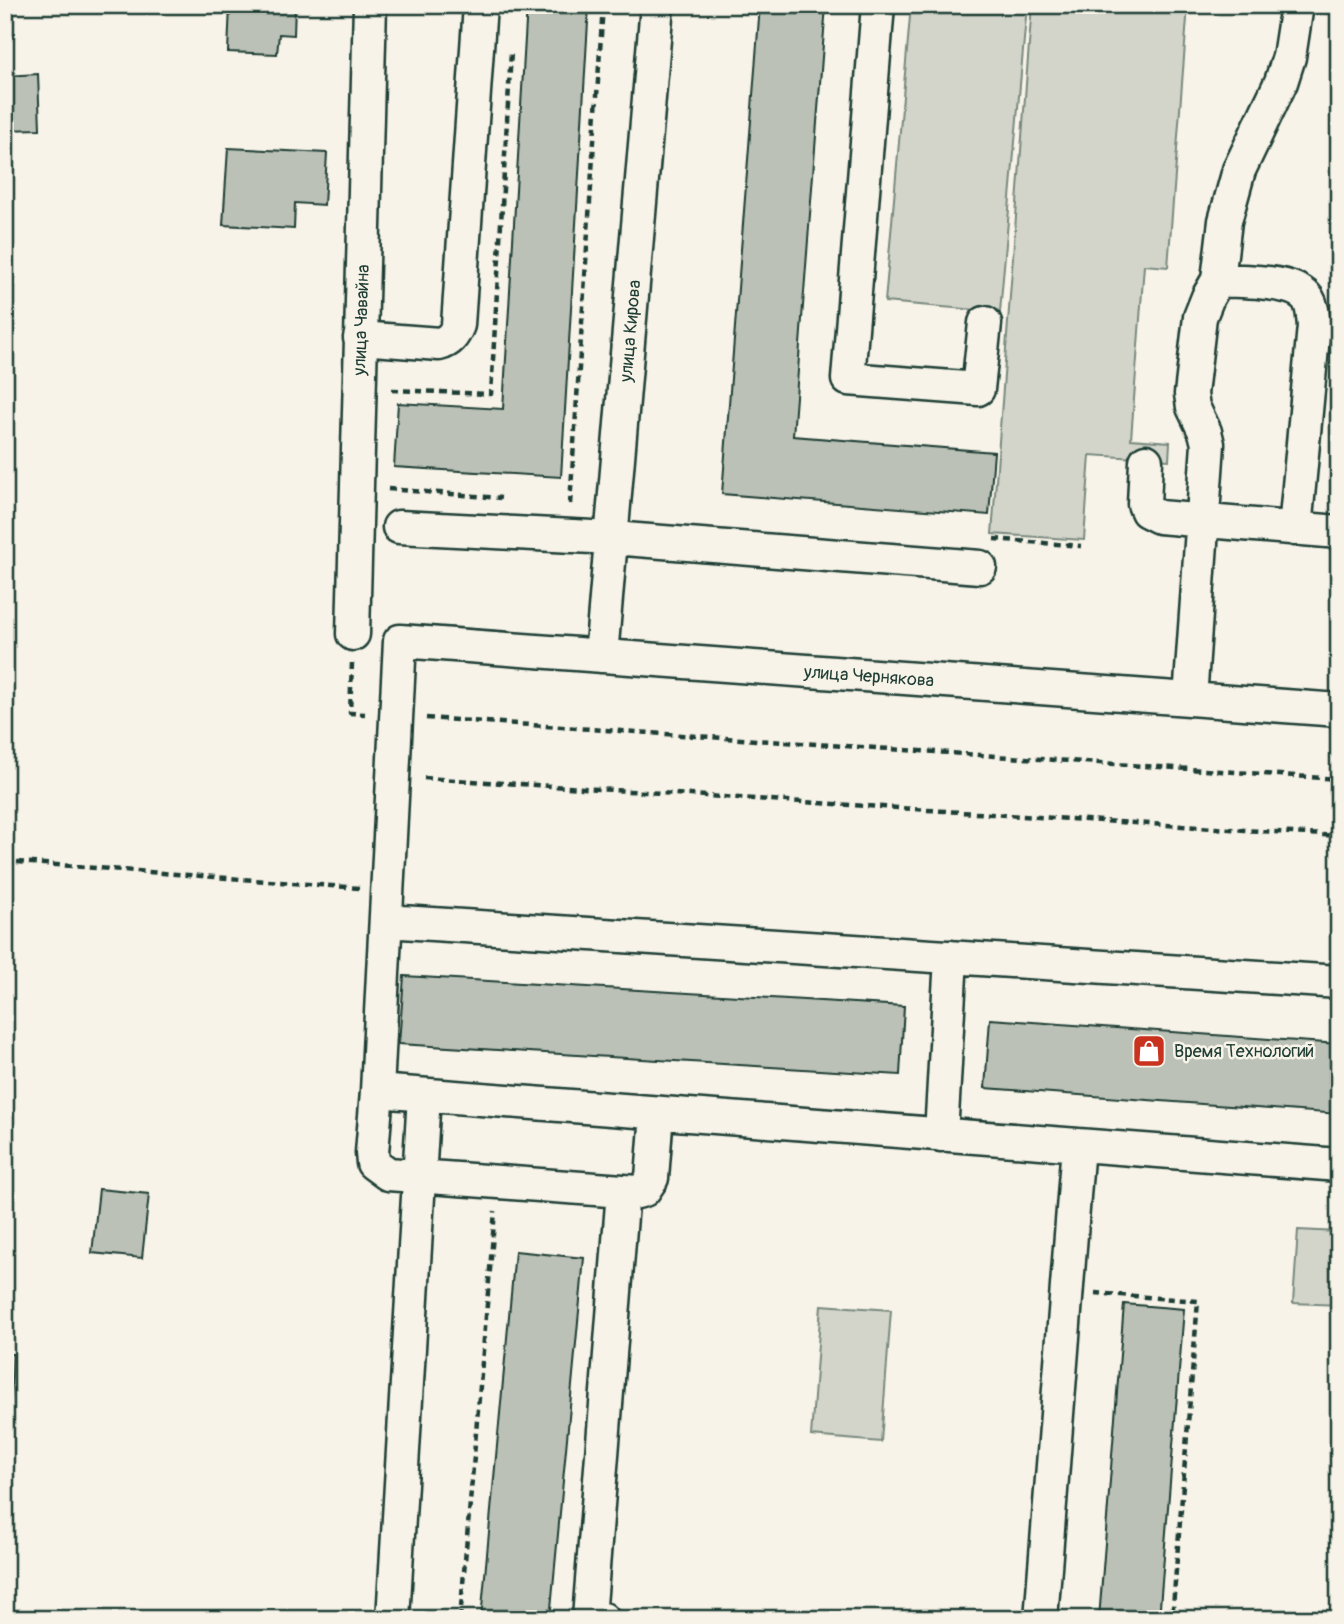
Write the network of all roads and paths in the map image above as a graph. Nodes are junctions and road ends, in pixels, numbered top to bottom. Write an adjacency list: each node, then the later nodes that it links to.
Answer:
1 (370, 5): 9 (street, улица Чавайна)
2 (480, 5): 9 (street)
3 (603, 5): 11 (path)
4 (657, 5): 16 (street, улица Кирова)
5 (878, 5): 8 (street)
6 (1297, 5): 7 (street)
7 (1218, 280): 12 (street); 14 (street)
8 (985, 323)
9 (360, 338): 18 (street, улица Чавайна)
10 (1146, 461): 12 (street)
11 (570, 504)
12 (1202, 521): 14 (street); 20 (street)
13 (399, 527): 16 (street)
14 (1295, 529): 15 (street)
15 (1339, 532)
16 (612, 538): 17 (street); 19 (street, улица Кирова)
17 (980, 567)
18 (353, 634): 22 (path)
19 (601, 656): 20 (street, улица Чернякова); 22 (street, улица Чернякова)
20 (1189, 699): 21 (street, улица Чернякова)
21 (1339, 709)
22 (396, 716): 23 (street); 24 (path)
23 (393, 776): 25 (path); 27 (street)
24 (1339, 779)
25 (1339, 836)
26 (5, 861): 27 (path)
27 (387, 905): 28 (street); 30 (street)
28 (951, 957): 29 (street); 33 (street)
29 (1339, 982)
30 (377, 1091): 31 (street); 36 (street)
31 (424, 1095): 32 (street); 36 (street)
32 (657, 1113): 33 (street); 38 (street)
33 (941, 1135): 34 (street)
34 (1078, 1145): 35 (street); 39 (street)
35 (1339, 1165)
36 (419, 1176): 37 (street); 40 (street)
37 (498, 1182): 38 (street); 41 (path)
38 (623, 1191): 42 (street)
39 (1067, 1291): 43 (street); 44 (path)
40 (393, 1619)
41 (460, 1619)
42 (603, 1619)
43 (1041, 1619)
44 (1172, 1619)

